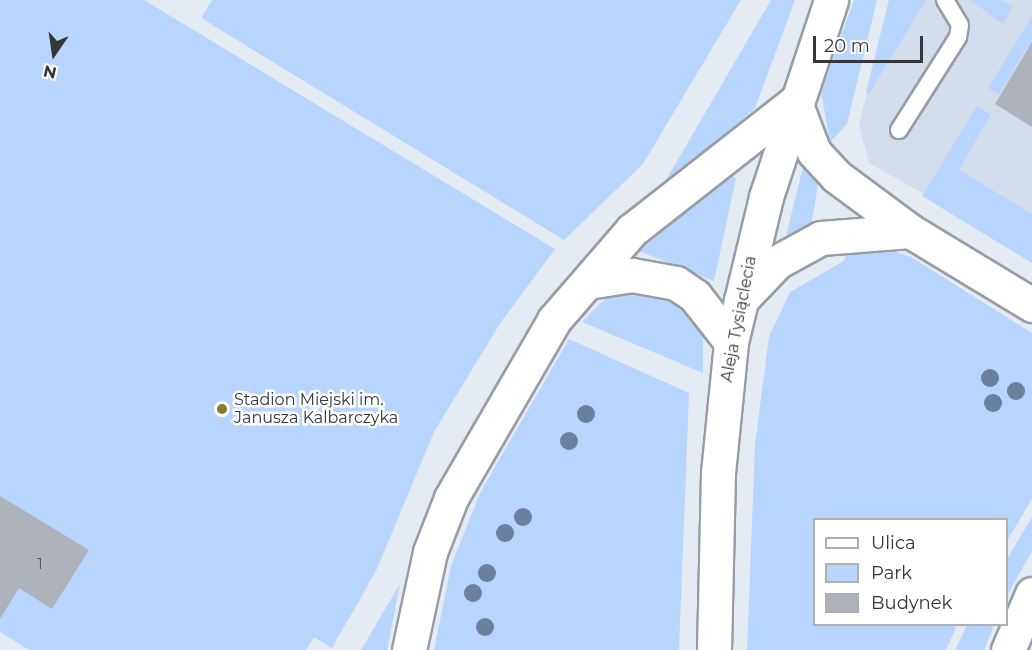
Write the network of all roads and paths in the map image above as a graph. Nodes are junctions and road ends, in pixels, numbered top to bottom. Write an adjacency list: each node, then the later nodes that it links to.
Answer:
1 (831, 0): 3 (street, Aleja Tysiąclecia)
2 (945, 0): 4 (lane)
3 (795, 102): 5 (street); 6 (street); 7 (street, Aleja Tysiąclecia)
4 (899, 130)
5 (910, 231): 7 (street); 8 (street)
6 (588, 282): 9 (street); 11 (street)
7 (740, 302): 9 (street, Aleja Tysiąclecia)
8 (1032, 305)
9 (731, 342): 12 (street, Aleja Tysiąclecia)
10 (1032, 594): 13 (street)
11 (409, 650)
12 (714, 650)
13 (1008, 650)

